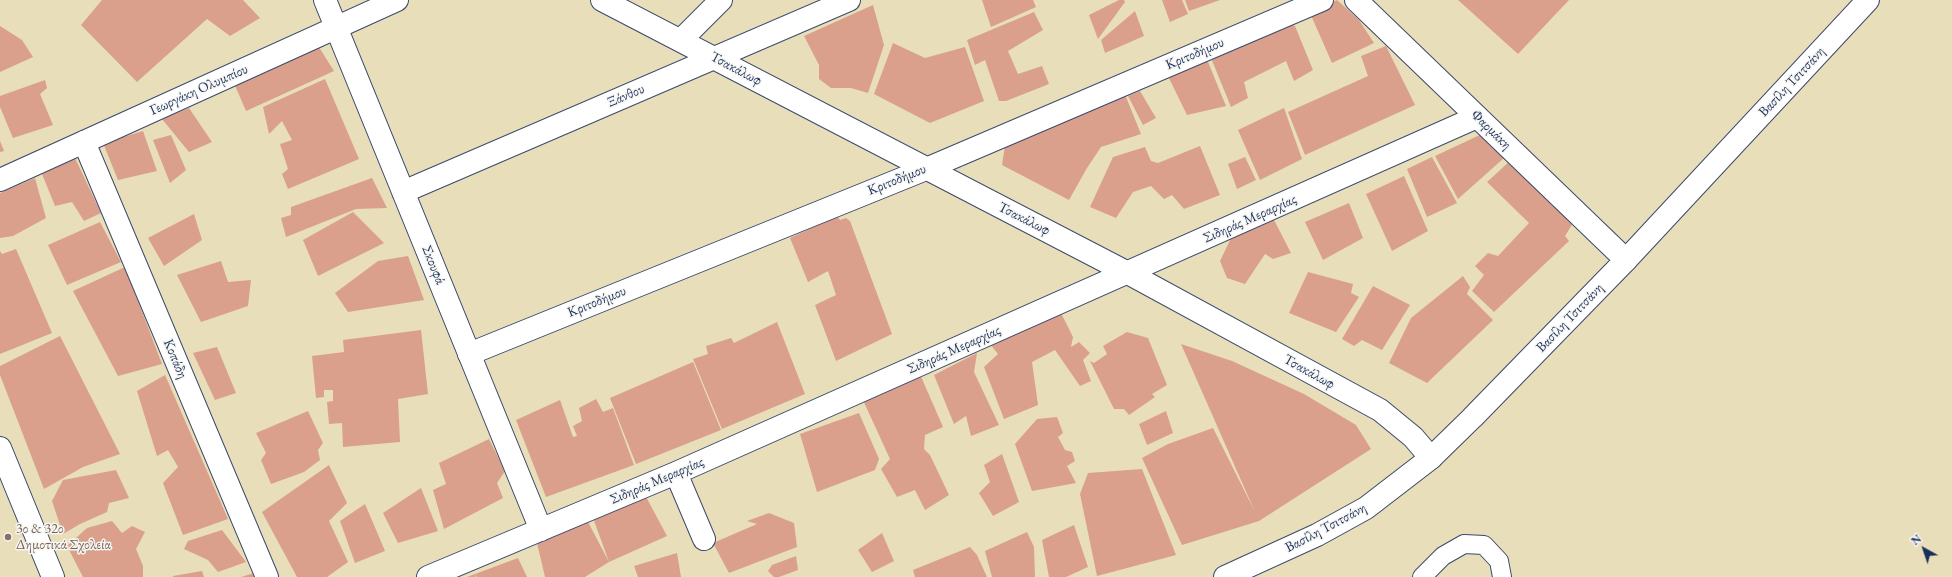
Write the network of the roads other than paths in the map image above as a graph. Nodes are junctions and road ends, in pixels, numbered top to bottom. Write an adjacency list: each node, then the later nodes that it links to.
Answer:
1 (325, 0): 9 (street, Σκουφά)
2 (396, 0): 9 (street, Γεωργάκη Ολυμπίου)
3 (602, 0): 10 (street, Τσακάλωφ)
4 (720, 0): 10 (street)
5 (849, 0): 11 (street, Ξάνθου)
6 (1322, 0): 14 (street, Κριτοδήμου)
7 (1356, 0): 12 (street, Φαρμάκη)
8 (1868, 0): 17 (street, Βασίλη Τσιτσάνη)
9 (336, 29): 13 (street, Γεωργάκη Ολυμπίου); 16 (street, Σκουφά)
10 (680, 40): 11 (street, Τσακάλωφ)
11 (715, 58): 14 (street, Τσακάλωφ); 16 (street, Ξάνθου)
12 (1477, 117): 17 (street, Φαρμάκη); 18 (street, Σιδηράς Μεραρχίας)
13 (84, 142): 15 (street, Γεωργάκη Ολυμπίου); 26 (street, Κοπάδη)
14 (926, 169): 18 (street, Τσακάλωφ); 19 (street, Κριτοδήμου)
15 (0, 180)
16 (403, 192): 19 (street, Σκουφά)
17 (1626, 260): 21 (street, Βασίλη Τσιτσάνη)
18 (1128, 273): 21 (street, Τσακάλωφ); 22 (street, Σιδηράς Μεραρχίας)
19 (469, 354): 23 (street, Σκουφά)
20 (0, 448): 25 (street)
21 (1431, 458): 28 (street, Βασίλη Τσιτσάνη)
22 (676, 473): 23 (street, Σιδηράς Μεραρχίας); 24 (street)
23 (541, 530): 27 (street, Σιδηράς Μεραρχίας)
24 (704, 539)
25 (53, 577)
26 (267, 577)
27 (428, 577)
28 (1226, 577)
29 (1422, 577): 30 (lane)
30 (1502, 577)

